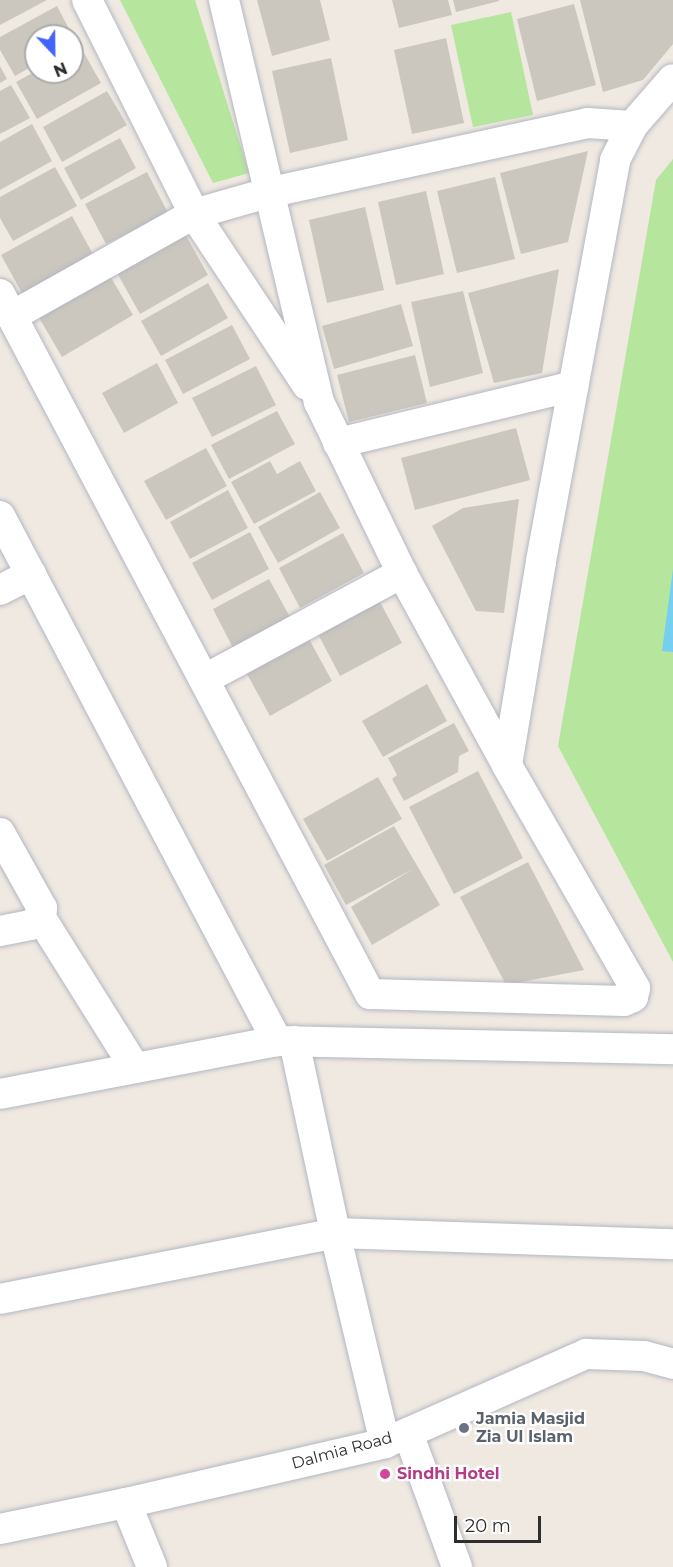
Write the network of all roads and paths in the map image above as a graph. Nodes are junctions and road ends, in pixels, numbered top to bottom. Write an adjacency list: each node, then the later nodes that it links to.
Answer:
1 (87, 0): 6 (street)
2 (224, 0): 5 (street)
3 (673, 79): 4 (street)
4 (632, 126): 5 (street); 8 (street)
5 (267, 193): 6 (street); 9 (street)
6 (194, 214): 7 (street); 9 (street)
7 (6, 305): 15 (street)
8 (573, 386): 10 (street); 16 (street)
9 (319, 402): 10 (street)
10 (338, 443): 12 (street)
11 (0, 516): 13 (street)
12 (402, 573): 15 (street); 16 (street)
13 (31, 574): 14 (street); 20 (street)
14 (0, 590)
15 (205, 679): 16 (street)
16 (507, 765)
17 (0, 833): 18 (street)
18 (40, 918): 19 (street); 22 (street)
19 (0, 930)
20 (286, 1041): 21 (street); 22 (street); 24 (street)
21 (673, 1049)
22 (135, 1068): 23 (street)
23 (0, 1094)
24 (335, 1233): 25 (street); 26 (street); 28 (street)
25 (673, 1244)
26 (0, 1299)
27 (673, 1364): 28 (street, Dalmia Road)
28 (396, 1438): 29 (street, Dalmia Road); 32 (street)
29 (126, 1503): 30 (street, Dalmia Road); 31 (street)
30 (0, 1528)
31 (152, 1567)
32 (457, 1567)

